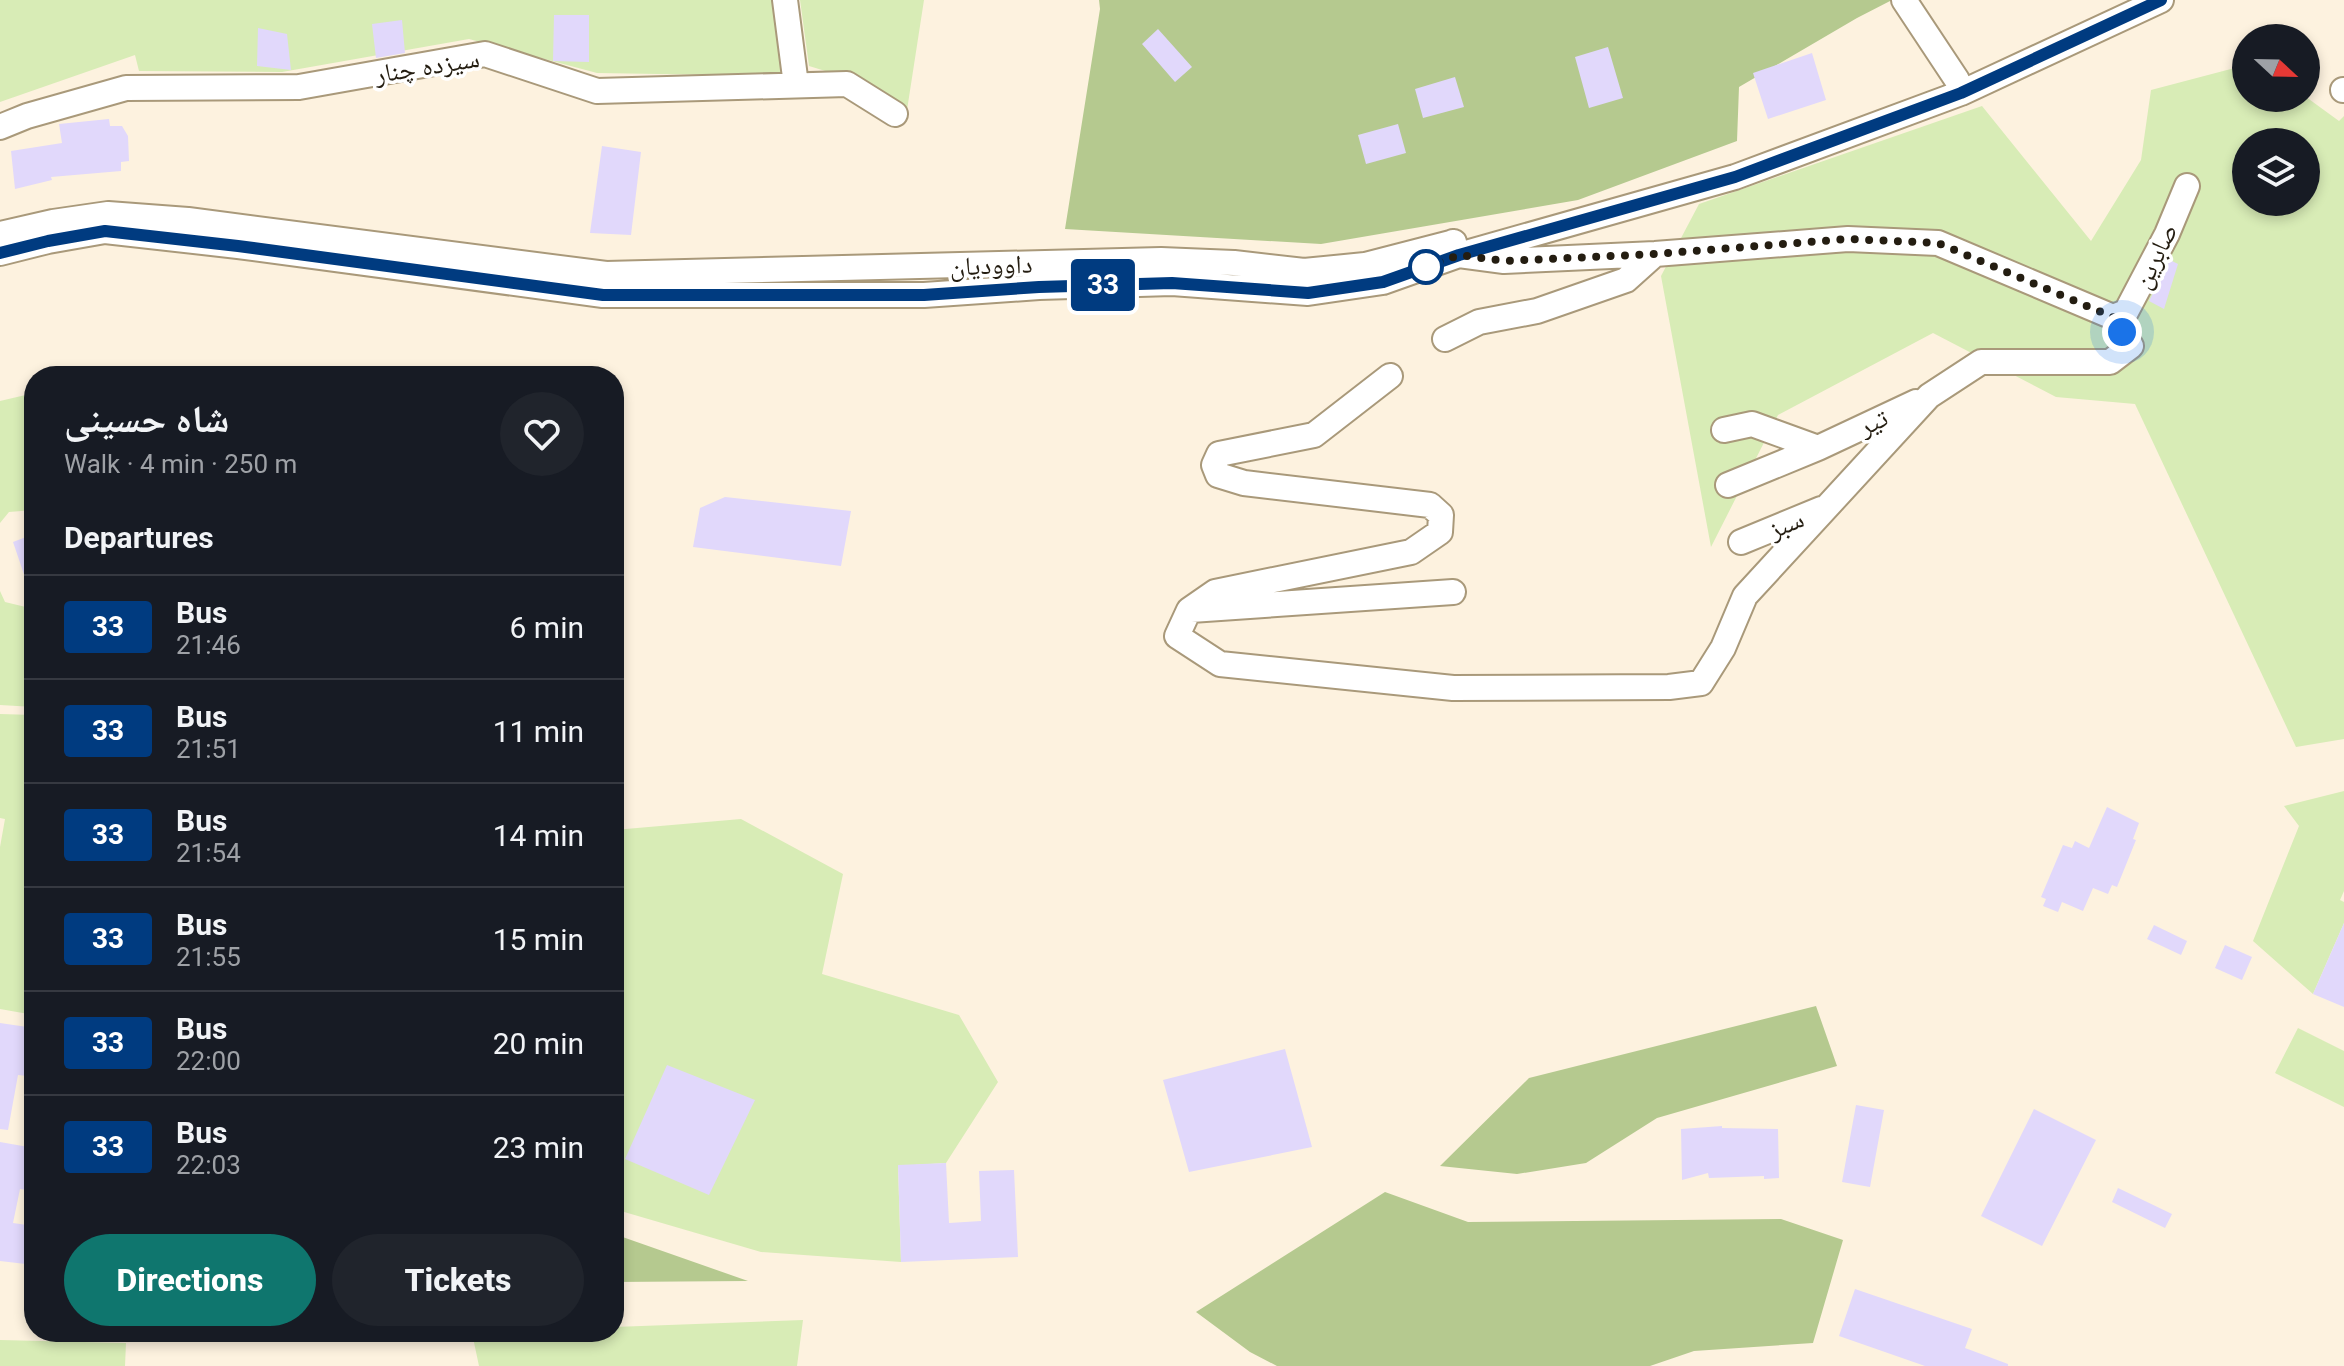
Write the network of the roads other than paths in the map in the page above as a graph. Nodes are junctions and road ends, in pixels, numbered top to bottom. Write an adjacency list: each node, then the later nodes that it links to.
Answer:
1 (785, 0): 6 (street)
2 (1904, 0): 5 (street)
3 (2133, 0): 5 (street, داوودیان)
4 (2161, 0): 11 (street, داوودیان)
5 (1957, 80): 11 (street, داوودیان)
6 (796, 85): 7 (street, سیزده چنار); 8 (street, سیزده چنار)
7 (895, 114)
8 (0, 127)
9 (2187, 186): 16 (street, صابرین)
10 (0, 234): 14 (street, داوودیان)
11 (1456, 248): 13 (street); 14 (street, داوودیان); 15 (street, داوودیان)
12 (0, 253): 15 (street, داوودیان)
13 (1655, 254): 16 (street); 17 (street)
14 (822, 270): 15 (street)
15 (831, 295)
16 (2113, 317): 19 (street)
17 (1445, 339)
18 (1390, 376): 26 (street)
19 (1929, 396): 21 (street, تیر); 23 (street)
20 (1724, 430): 21 (street)
21 (1818, 448): 22 (street, تیر)
22 (1728, 485)
23 (1831, 505): 24 (street, سبز); 26 (street)
24 (1741, 542)
25 (1453, 592): 26 (street)
26 (1189, 610)

